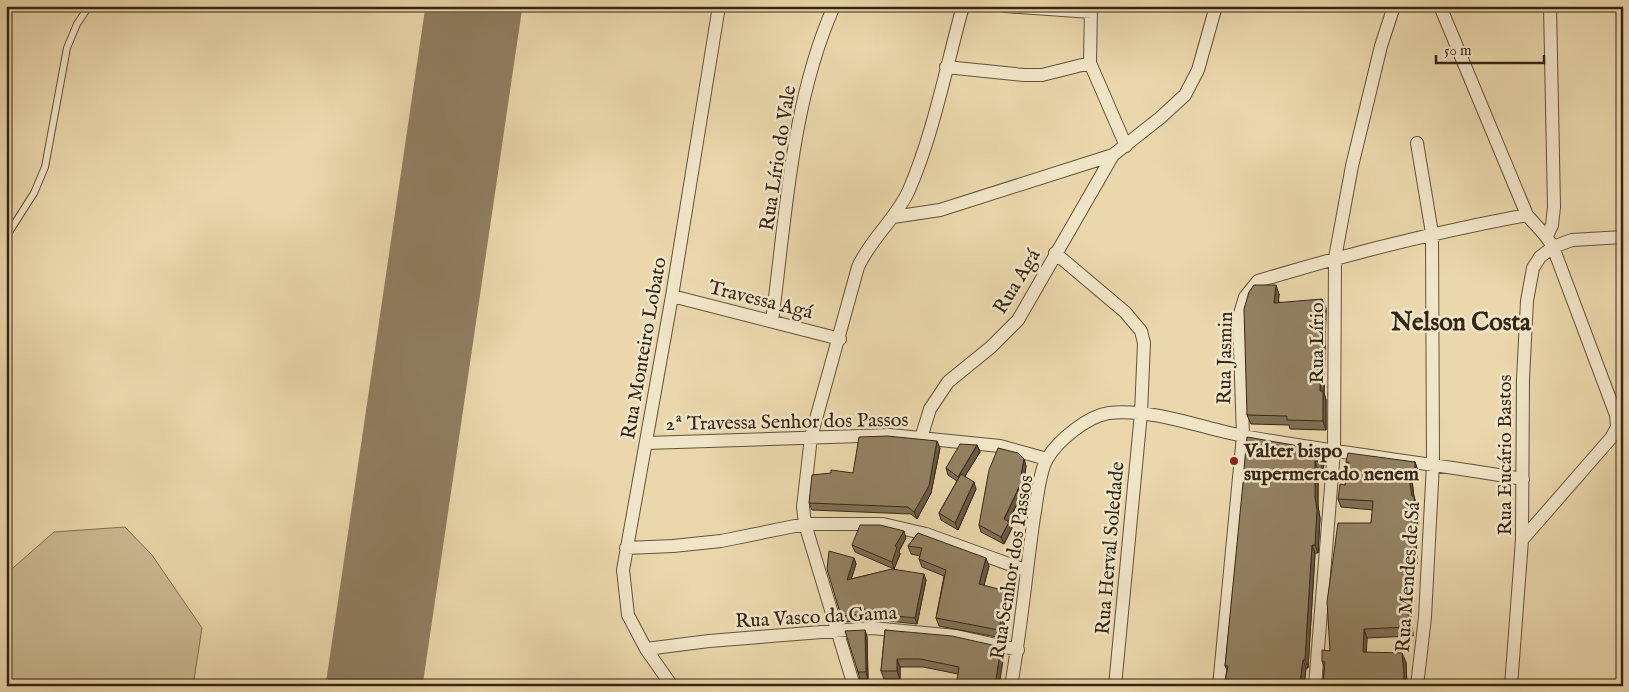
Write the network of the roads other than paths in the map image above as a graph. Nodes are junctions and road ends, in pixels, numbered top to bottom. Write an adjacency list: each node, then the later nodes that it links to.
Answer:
1 (89, 6): 19 (lane)
2 (719, 6): 24 (street, Rua Monteiro Lobato)
3 (834, 6): 25 (street, Rua Lírio do Vale)
4 (963, 6): 12 (street)
5 (1005, 6): 10 (street)
6 (1216, 6): 14 (street, Rua Agá)
7 (1394, 6): 23 (street, Rua Lírio)
8 (1440, 6): 16 (street)
9 (1550, 6): 21 (street)
10 (1091, 9): 11 (street)
11 (1090, 63): 12 (street); 14 (street)
12 (946, 67): 17 (street)
13 (1417, 143): 18 (street, Rua Mendes de Sá)
14 (1126, 146): 15 (street, Rua Agá)
15 (1113, 154): 17 (street, Rua Agá); 22 (street, Rua Agá)
16 (1527, 215): 18 (street, Rua Jasmin); 21 (street)
17 (893, 218): 26 (street)
18 (1432, 233): 23 (street, Rua Jasmin); 34 (street, Rua Mendes de Sá)
19 (6, 237)
20 (1623, 237): 21 (street)
21 (1550, 241): 35 (street, Rua Eucário Bastos); 37 (street)
22 (1055, 253): 27 (street, Rua Herval Soledade); 30 (street, Rua Agá)
23 (1335, 258): 28 (street, Rua Jasmin); 32 (street, Rua Lírio)
24 (672, 296): 25 (street, Travessa Agá); 31 (street, Rua Monteiro Lobato)
25 (772, 321): 26 (street, Travessa Agá)
26 (840, 339): 29 (street)
27 (1141, 414): 28 (street, Rua Senhor dos Passos); 33 (street, Rua Senhor dos Passos); 46 (street, Rua Herval Soledade)
28 (1243, 436): 32 (street, Rua Senhor dos Passos); 47 (street, Rua Jasmin)
29 (811, 437): 30 (street, 2ª Travessa Senhor dos Passos); 31 (street, 2ª Travessa Senhor dos Passos); 36 (street)
30 (921, 438): 33 (street, 2ª Travessa Senhor dos Passos)
31 (646, 443): 38 (street, Rua Monteiro Lobato)
32 (1334, 450): 34 (street, Rua Senhor dos Passos); 48 (street, Rua Lírio)
33 (1047, 459): 39 (street, Rua Senhor dos Passos)
34 (1433, 464): 35 (street, Rua Senhor dos Passos); 49 (street, Rua Mendes de Sá)
35 (1523, 479): 37 (street, Rua Eucário Bastos)
36 (805, 524): 38 (street); 39 (street); 40 (street)
37 (1522, 540): 50 (street, Rua Eucário Bastos)
38 (626, 548): 41 (street, Rua Monteiro Lobato)
39 (1025, 570): 42 (street, Rua Senhor dos Passos)
40 (836, 630): 41 (street, Rua Vasco da Gama); 42 (street, Rua Vasco da Gama); 44 (street)
41 (646, 650): 43 (street, Rua Monteiro Lobato)
42 (1018, 650): 45 (street, Rua Senhor dos Passos)
43 (672, 686)
44 (854, 686)
45 (1011, 686)
46 (1115, 686)
47 (1219, 686)
48 (1315, 686)
49 (1417, 686)
50 (1512, 686)

